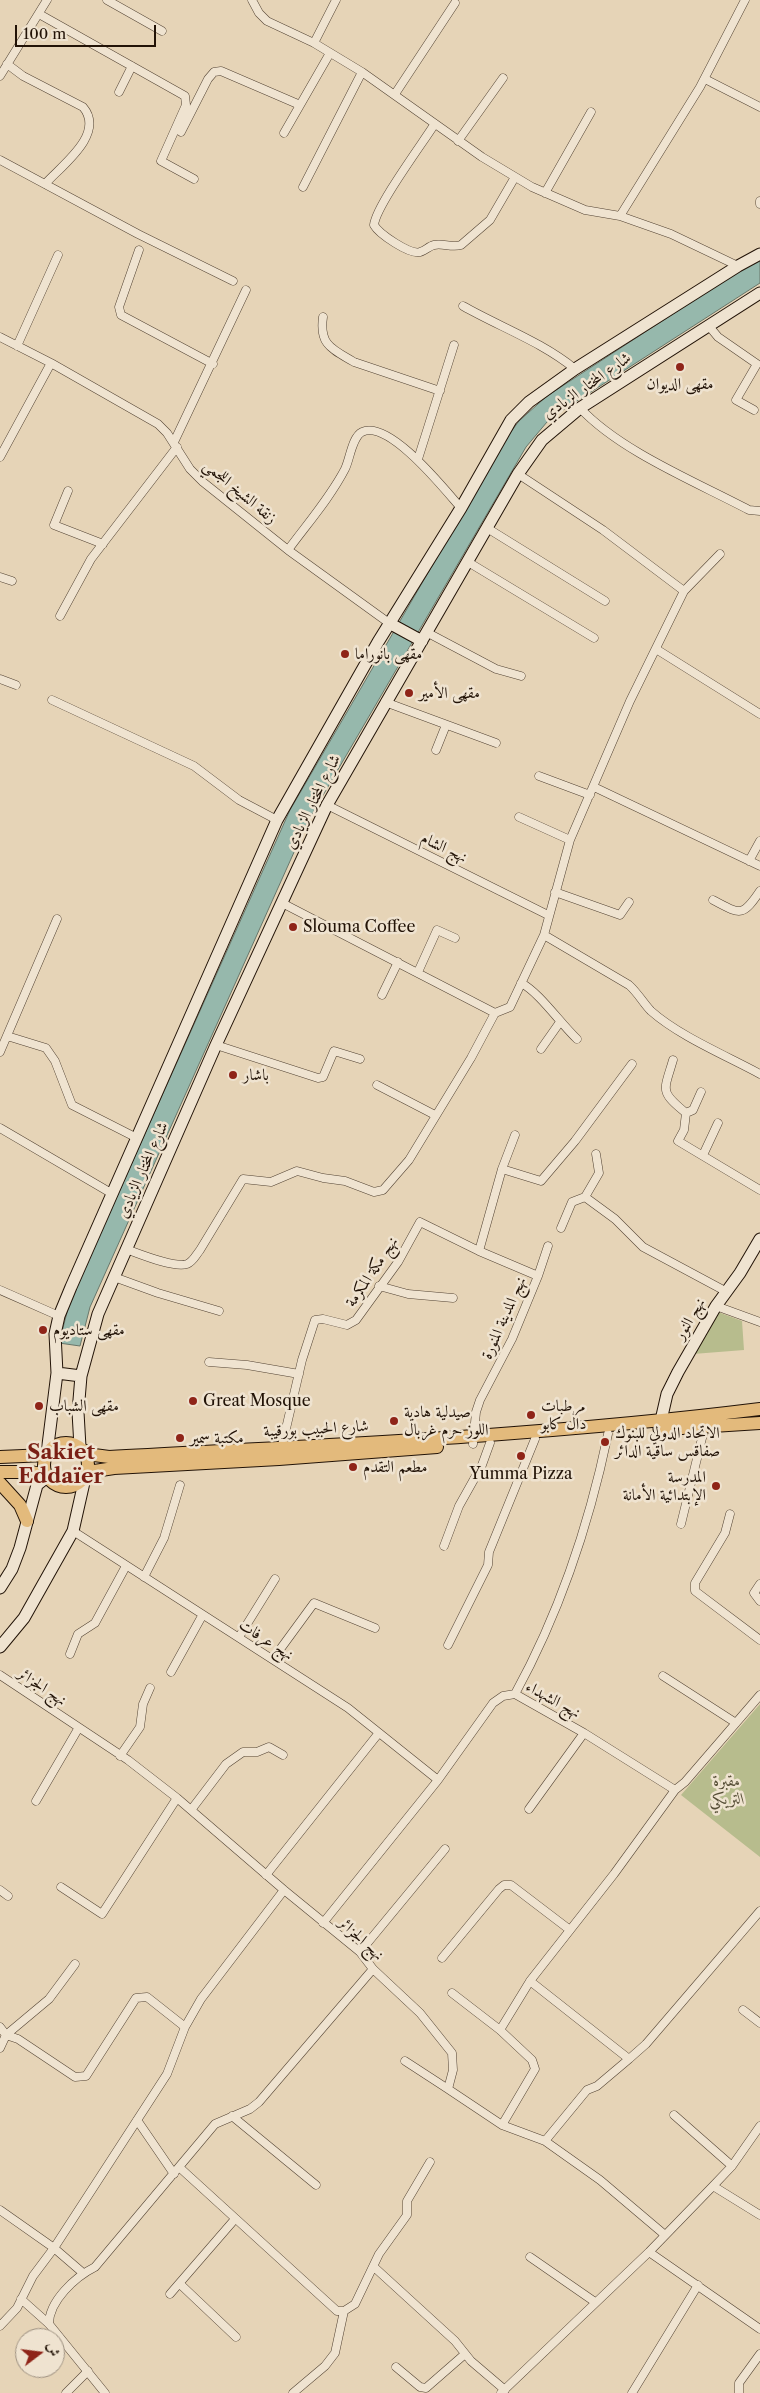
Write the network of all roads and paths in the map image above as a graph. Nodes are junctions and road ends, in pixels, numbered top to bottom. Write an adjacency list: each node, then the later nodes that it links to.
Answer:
1 (47, 0): 7 (street)
2 (107, 0): 8 (street)
3 (252, 0): 9 (street)
4 (336, 0): 9 (street)
5 (745, 0): 16 (street)
6 (455, 3): 18 (street)
7 (39, 14): 11 (street); 12 (street)
8 (162, 31)
9 (314, 43): 10 (street)
10 (330, 53): 13 (street); 20 (street)
11 (7, 64): 14 (street); 29 (street)
12 (132, 66): 17 (street); 28 (street)
13 (362, 72): 18 (street); 30 (street)
14 (0, 76)
15 (502, 78): 25 (street)
16 (705, 79): 19 (street); 32 (street)
17 (119, 92)
18 (395, 94): 22 (street)
19 (759, 103)
20 (300, 105): 23 (street); 24 (street)
21 (590, 112): 31 (street)
22 (434, 125): 25 (street); 27 (street)
23 (181, 132)
24 (284, 133)
25 (458, 141): 27 (street)
26 (0, 160): 29 (street)
27 (515, 177): 31 (street)
28 (194, 179)
29 (45, 184): 37 (street)
30 (303, 187)
31 (545, 193): 32 (street)
32 (620, 216): 36 (street)
33 (139, 250): 47 (street)
34 (760, 254): 36 (main road)
35 (58, 256): 45 (street)
36 (738, 266): 49 (main road)
37 (233, 281)
38 (246, 290): 47 (street)
39 (760, 293): 42 (main road, شارع المختار الزيادي)
40 (463, 306): 49 (street)
41 (323, 317): 50 (street)
42 (708, 325): 48 (street); 51 (main road, شارع المختار الزيادي)
43 (0, 338): 45 (street, زنقة الشيخ اللجمي)
44 (454, 345): 50 (street)
45 (17, 346): 46 (street, زنقة الشيخ اللجمي)
46 (51, 363): 53 (street, زنقة الشيخ اللجمي); 54 (street)
47 (213, 364): 53 (street)
48 (758, 365): 52 (street)
49 (575, 369): 58 (main road)
50 (440, 391): 55 (street)
51 (580, 408): 56 (main road, شارع المختار الزيادي); 59 (street)
52 (754, 410)
53 (176, 445): 61 (street); 62 (street, زنقة الشيخ اللجمي)
54 (0, 457)
55 (418, 459): 58 (street); 62 (street)
56 (518, 474): 60 (main road, شارع المختار الزيادي); 67 (street)
57 (68, 491): 61 (street)
58 (461, 508): 70 (main road)
59 (760, 512)
60 (487, 528): 64 (main road, شارع المختار الزيادي); 68 (street)
61 (103, 544): 69 (street)
62 (288, 550): 70 (street, زنقة الشيخ اللجمي)
63 (720, 554): 67 (street)
64 (468, 562): 71 (main road, شارع المختار الزيادي); 72 (street)
65 (0, 577): 66 (street)
66 (12, 582)
67 (684, 591): 73 (street)
68 (605, 602)
69 (60, 616)
70 (389, 624): 71 (main road); 88 (main road)
71 (425, 637): 74 (street); 78 (main road, شارع المختار الزيادي)
72 (594, 638)
73 (656, 649): 79 (street); 84 (street)
74 (521, 676)
75 (0, 679): 76 (street)
76 (16, 685)
77 (52, 700): 88 (street)
78 (385, 702): 80 (street); 86 (main road, شارع المختار الزيادي)
79 (760, 714)
80 (446, 725): 81 (street); 82 (street)
81 (496, 744)
82 (436, 750)
83 (539, 776): 85 (street)
84 (594, 786): 85 (street); 91 (street)
85 (590, 795): 89 (street)
86 (327, 806): 97 (main road, شارع المختار الزيادي); 98 (street, نهج الشام)
87 (519, 817): 89 (street)
88 (277, 820): 124 (main road)
89 (570, 840): 94 (street)
90 (760, 841): 91 (street)
91 (749, 861): 92 (street)
92 (760, 866)
93 (760, 891): 95 (street)
94 (555, 892): 96 (street); 98 (street)
95 (713, 900)
96 (630, 902)
97 (282, 903): 102 (street); 110 (main road, شارع المختار الزيادي)
98 (548, 915): 100 (street)
99 (58, 918): 108 (street)
100 (544, 935): 104 (street); 116 (street)
101 (455, 938): 103 (street)
102 (398, 962): 103 (street); 105 (street)
103 (418, 972): 106 (street)
104 (521, 983): 106 (street); 107 (street)
105 (382, 995)
106 (495, 1013): 120 (street)
107 (560, 1022): 109 (street); 111 (street)
108 (7, 1036): 112 (street); 124 (street)
109 (577, 1039)
110 (216, 1045): 113 (street); 134 (main road, شارع المختار الزيادي)
111 (541, 1049)
112 (0, 1052)
113 (360, 1059)
114 (673, 1060): 119 (street)
115 (632, 1064): 127 (street)
116 (760, 1074)
117 (377, 1085): 120 (street)
118 (701, 1092): 119 (street)
119 (686, 1113): 126 (street)
120 (435, 1115): 134 (street)
121 (718, 1123): 126 (street)
122 (0, 1128): 129 (street)
123 (515, 1135): 127 (street)
124 (135, 1137): 129 (main road)
125 (596, 1154): 130 (street)
126 (703, 1155): 128 (street)
127 (502, 1169): 135 (street)
128 (760, 1190)
129 (111, 1193): 144 (main road)
130 (585, 1197): 131 (street); 140 (street)
131 (562, 1228)
132 (760, 1239): 140 (main road, نهج النور)
133 (548, 1246): 136 (street)
134 (126, 1250): 137 (main road, شارع المختار الزيادي)
135 (479, 1251): 136 (street, نهج المدينة المنورة); 138 (street, نهج مكة المكرمة)
136 (538, 1276): 156 (street, نهج المدينة المنورة)
137 (114, 1277): 143 (street); 149 (main road, شارع المختار الزيادي)
138 (379, 1286): 141 (street); 148 (street, نهج مكة المكرمة)
139 (0, 1290): 144 (street)
140 (727, 1292): 142 (main road, نهج النور)
141 (453, 1298)
142 (716, 1306): 145 (street); 152 (main road, نهج النور)
143 (219, 1311)
144 (59, 1316): 147 (main road)
145 (760, 1322)
146 (209, 1362): 148 (street)
147 (57, 1373): 149 (main road); 160 (main road)
148 (299, 1374): 159 (street, نهج مكة المكرمة)
149 (81, 1376): 158 (main road, شارع المختار الزيادي)
150 (760, 1409): 152 (main road, شارع الحبيب بورقيبة)
151 (760, 1423): 153 (main road, شارع الحبيب بورقيبة)
152 (660, 1425): 153 (main road, شارع الحبيب بورقيبة); 154 (main road, شارع الحبيب بورقيبة); 156 (main road, شارع الحبيب بورقيبة)
153 (702, 1425): 169 (street)
154 (608, 1434): 155 (main road, شارع الحبيب بورقيبة); 190 (street)
155 (535, 1439): 157 (main road, شارع الحبيب بورقيبة); 182 (street)
156 (474, 1440): 157 (main road, شارع الحبيب بورقيبة); 159 (main road, شارع الحبيب بورقيبة)
157 (490, 1443): 171 (street)
158 (81, 1448): 159 (main road, شارع الحبيب بورقيبة); 160 (main road, شارع الحبيب بورقيبة); 163 (main road)
159 (280, 1453): 163 (main road, شارع الحبيب بورقيبة)
160 (47, 1454): 161 (main road, شارع الحبيب بورقيبة); 164 (main road)
161 (0, 1457)
162 (0, 1472): 164 (main road, شارع الحبيب بورقيبة)
163 (86, 1475): 164 (main road, شارع الحبيب بورقيبة); 170 (main road)
164 (47, 1476): 168 (main road)
165 (0, 1483): 168 (main road)
166 (180, 1485): 173 (street)
167 (730, 1514): 181 (street)
168 (27, 1521): 176 (main road)
169 (681, 1524)
170 (73, 1531): 172 (street, نهج عرفات); 183 (main road)
171 (444, 1546)
172 (126, 1566): 173 (street, نهج عرفات); 184 (street)
173 (144, 1577): 178 (street, نهج عرفات)
174 (275, 1578): 180 (street)
175 (760, 1584): 177 (street)
176 (0, 1588)
177 (760, 1601)
178 (202, 1616): 180 (street, نهج عرفات); 186 (street)
179 (375, 1628): 185 (street)
180 (239, 1637): 185 (street, نهج عرفات)
181 (760, 1640)
182 (448, 1645)
183 (0, 1647)
184 (70, 1654)
185 (273, 1659): 195 (street, نهج عرفات)
186 (171, 1672)
187 (0, 1676): 193 (street, نهج الجزائر)
188 (663, 1676): 192 (street)
189 (150, 1688): 197 (street)
190 (515, 1694): 194 (street, نهج الشهداء); 198 (street, نهج الشهداء)
191 (760, 1695): 192 (street)
192 (736, 1723): 199 (street)
193 (78, 1729): 197 (street, نهج الجزائر); 201 (street)
194 (584, 1733): 199 (street, نهج الشهداء); 202 (street)
195 (378, 1734): 198 (street, نهج عرفات); 205 (street)
196 (283, 1755): 203 (street)
197 (120, 1756): 200 (street, نهج الجزائر)
198 (438, 1780): 211 (street, نهج الشهداء)
199 (675, 1790): 212 (street)
200 (177, 1798): 203 (street, نهج الجزائر); 206 (street)
201 (36, 1801)
202 (529, 1809)
203 (191, 1810): 205 (street, نهج الجزائر)
204 (445, 1849): 213 (street)
205 (266, 1875): 208 (street, نهج الجزائر)
206 (61, 1887)
207 (0, 1890): 209 (street)
208 (284, 1890): 211 (street, نهج الجزائر); 222 (street)
209 (8, 1896)
210 (760, 1911): 226 (street)
211 (323, 1923): 213 (street, نهج الجزائر)
212 (570, 1930): 214 (street); 217 (street)
213 (360, 1952): 216 (street, نهج الجزائر)
214 (442, 1958)
215 (75, 1964): 224 (street)
216 (373, 1969): 228 (street, نهج الجزائر); 230 (street)
217 (530, 1981): 223 (street); 226 (street)
218 (452, 1993): 223 (street)
219 (743, 2010): 220 (street)
220 (760, 2023)
221 (0, 2027): 224 (street)
222 (185, 2027): 224 (street); 231 (street)
223 (500, 2030): 232 (street)
224 (6, 2035): 225 (street)
225 (0, 2048)
226 (629, 2059): 234 (street)
227 (405, 2061): 228 (street)
228 (448, 2089): 232 (street)
229 (674, 2115): 236 (street)
230 (232, 2116): 237 (street); 239 (street)
231 (137, 2120): 238 (street); 245 (street)
232 (502, 2125): 234 (street)
233 (760, 2126): 236 (street)
234 (545, 2141): 244 (street)
235 (430, 2162): 248 (street)
236 (732, 2166): 240 (street)
237 (179, 2167): 238 (street); 243 (street)
238 (174, 2174): 249 (street)
239 (316, 2185)
240 (713, 2186): 242 (street); 244 (street)
241 (0, 2210): 245 (street)
242 (760, 2215)
243 (235, 2219): 250 (street); 255 (street)
244 (665, 2235): 246 (street)
245 (54, 2248): 249 (street); 253 (street)
246 (649, 2252): 251 (street); 254 (street)
247 (530, 2256): 254 (street)
248 (374, 2267): 255 (street); 260 (street)
249 (83, 2273): 256 (street)
250 (180, 2284): 252 (street); 259 (street)
251 (698, 2285): 258 (street); 268 (street)
252 (170, 2294)
253 (22, 2299): 256 (street); 257 (street)
254 (595, 2302): 264 (street)
255 (344, 2311): 267 (street)
256 (49, 2324): 263 (street)
257 (0, 2326)
258 (760, 2329)
259 (236, 2337)
260 (465, 2354): 262 (street); 264 (street)
261 (760, 2354): 269 (street)
262 (396, 2368)
263 (88, 2371): 265 (street); 266 (street)
264 (503, 2391)
265 (66, 2393)
266 (105, 2393)
267 (293, 2393)
268 (632, 2393)
269 (739, 2393)

